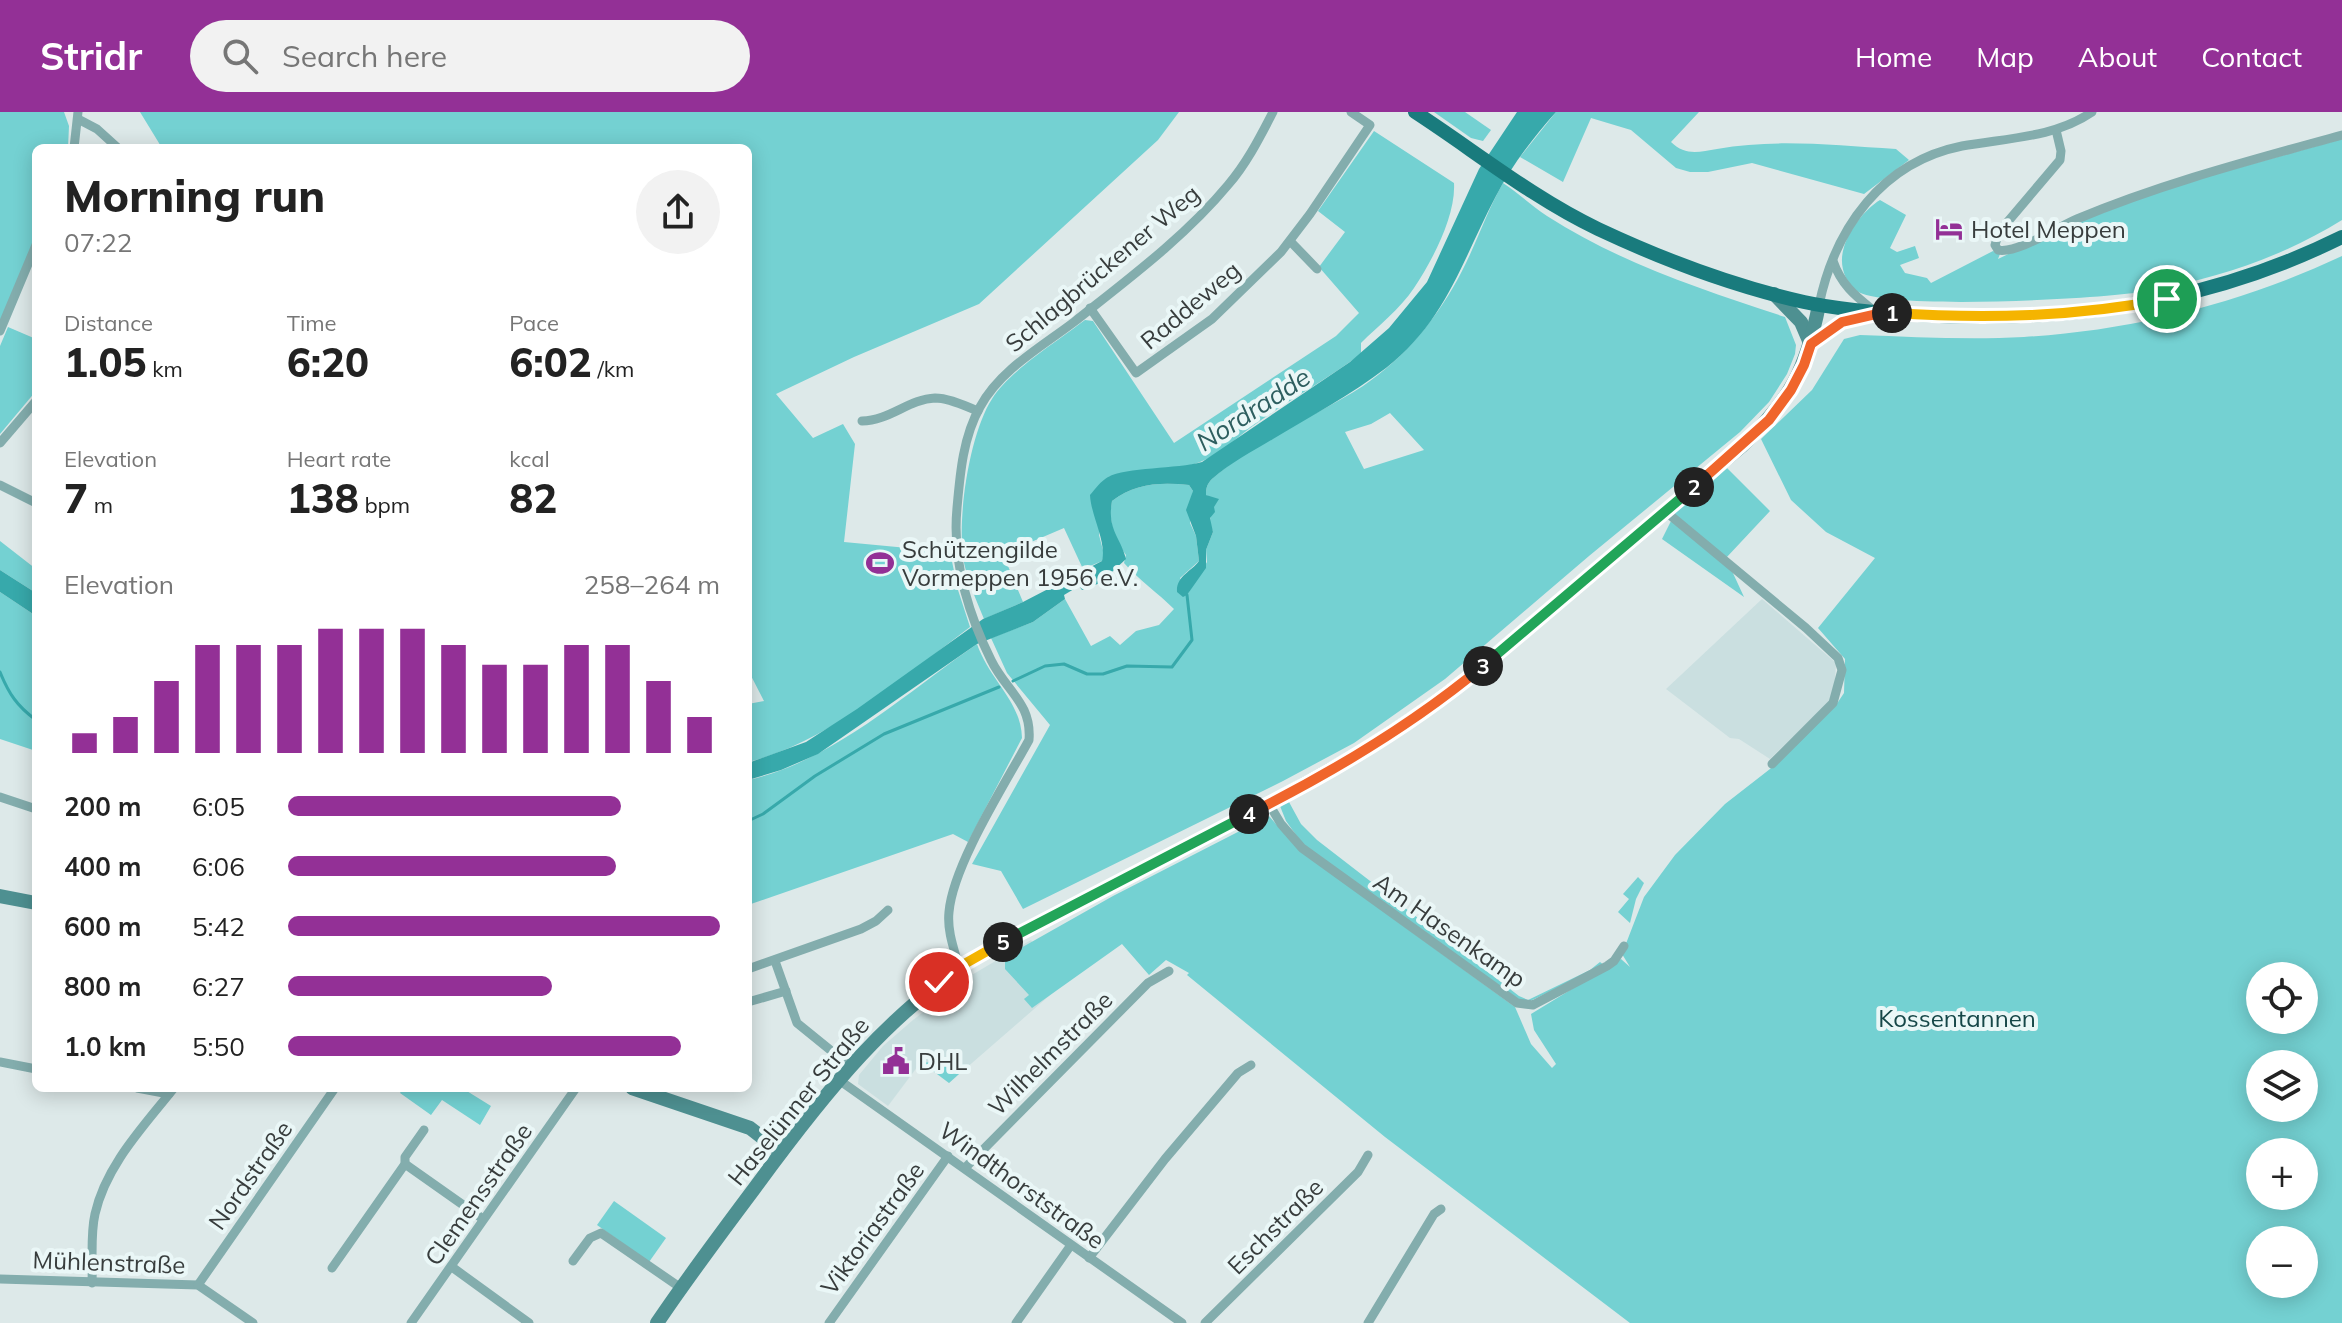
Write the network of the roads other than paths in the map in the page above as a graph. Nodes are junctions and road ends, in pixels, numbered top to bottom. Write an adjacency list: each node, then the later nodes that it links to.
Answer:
1 (1273, 112): 17 (street, Schlagbrückener Weg)
2 (1351, 112): 11 (street, Raddeweg)
3 (1415, 112): 15 (main road)
4 (2092, 112): 6 (street)
5 (76, 117): 8 (street); 9 (street)
6 (2056, 130): 7 (street); 13 (street)
7 (2342, 135)
8 (74, 144)
9 (114, 144)
10 (2342, 237): 18 (main road)
11 (1290, 241): 14 (street); 17 (street, Raddeweg)
12 (32, 255): 19 (street)
13 (1833, 260): 16 (street); 18 (street)
14 (1317, 269)
15 (1774, 294): 16 (main road); 20 (street)
16 (1819, 305): 18 (main road); 20 (street, Haselünner Straße)
17 (1090, 308): 22 (street, Schlagbrückener Weg)
18 (1879, 312): 20 (street)
19 (0, 331)
20 (1811, 344): 27 (street, Haselünner Straße)
21 (32, 406): 24 (street)
22 (978, 411): 23 (street); 37 (street, Schlagbrückener Weg)
23 (862, 421)
24 (0, 443)
25 (0, 485): 26 (street)
26 (32, 501)
27 (1665, 511): 28 (street); 30 (street, Haselünner Straße)
28 (1772, 764)
29 (0, 797): 31 (street)
30 (1269, 804): 35 (street, Am Hasenkamp); 37 (street, Haselünner Straße)
31 (32, 808)
32 (0, 896): 33 (street)
33 (32, 902)
34 (888, 910): 36 (street)
35 (1624, 946)
36 (775, 961): 38 (street); 40 (street)
37 (959, 967): 44 (street, Haselünner Straße)
38 (752, 968)
39 (1169, 971): 56 (street, Wilhelmstraße)
40 (786, 991): 41 (street); 44 (street)
41 (752, 1001)
42 (0, 1062): 45 (street)
43 (1251, 1065): 60 (street)
44 (850, 1066): 46 (street, Haselünner Straße)
45 (32, 1068)
46 (839, 1080): 52 (street, Haselünner Straße); 54 (street, Windthorststraße)
47 (171, 1092): 65 (street)
48 (332, 1092): 66 (street, Nordstraße)
49 (573, 1092): 58 (street, Clemensstraße)
50 (644, 1092): 52 (street)
51 (424, 1130): 55 (street)
52 (781, 1152): 67 (street, Haselünner Straße)
53 (1368, 1155): 75 (street, Eschstraße)
54 (948, 1156): 56 (street, Windthorststraße); 72 (street, Viktoriastraße)
55 (405, 1164): 58 (street); 63 (street)
56 (965, 1168): 59 (street, Windthorststraße)
57 (1441, 1209): 76 (street)
58 (483, 1219): 62 (street, Clemensstraße)
59 (1071, 1245): 60 (street, Windthorststraße); 73 (street)
60 (1089, 1258): 74 (street, Windthorststraße)
61 (573, 1261): 67 (street)
62 (452, 1267): 69 (street, Clemensstraße); 70 (street)
63 (332, 1268)
64 (0, 1279): 65 (street, Mühlenstraße)
65 (92, 1283): 66 (street, Mühlenstraße)
66 (198, 1285): 68 (street, Mühlenstraße)
67 (681, 1288): 71 (street, Haselünner Straße)
68 (253, 1323)
69 (411, 1323)
70 (529, 1323)
71 (657, 1323)
72 (829, 1323)
73 (1016, 1323)
74 (1182, 1323)
75 (1205, 1323)
76 (1368, 1323)

